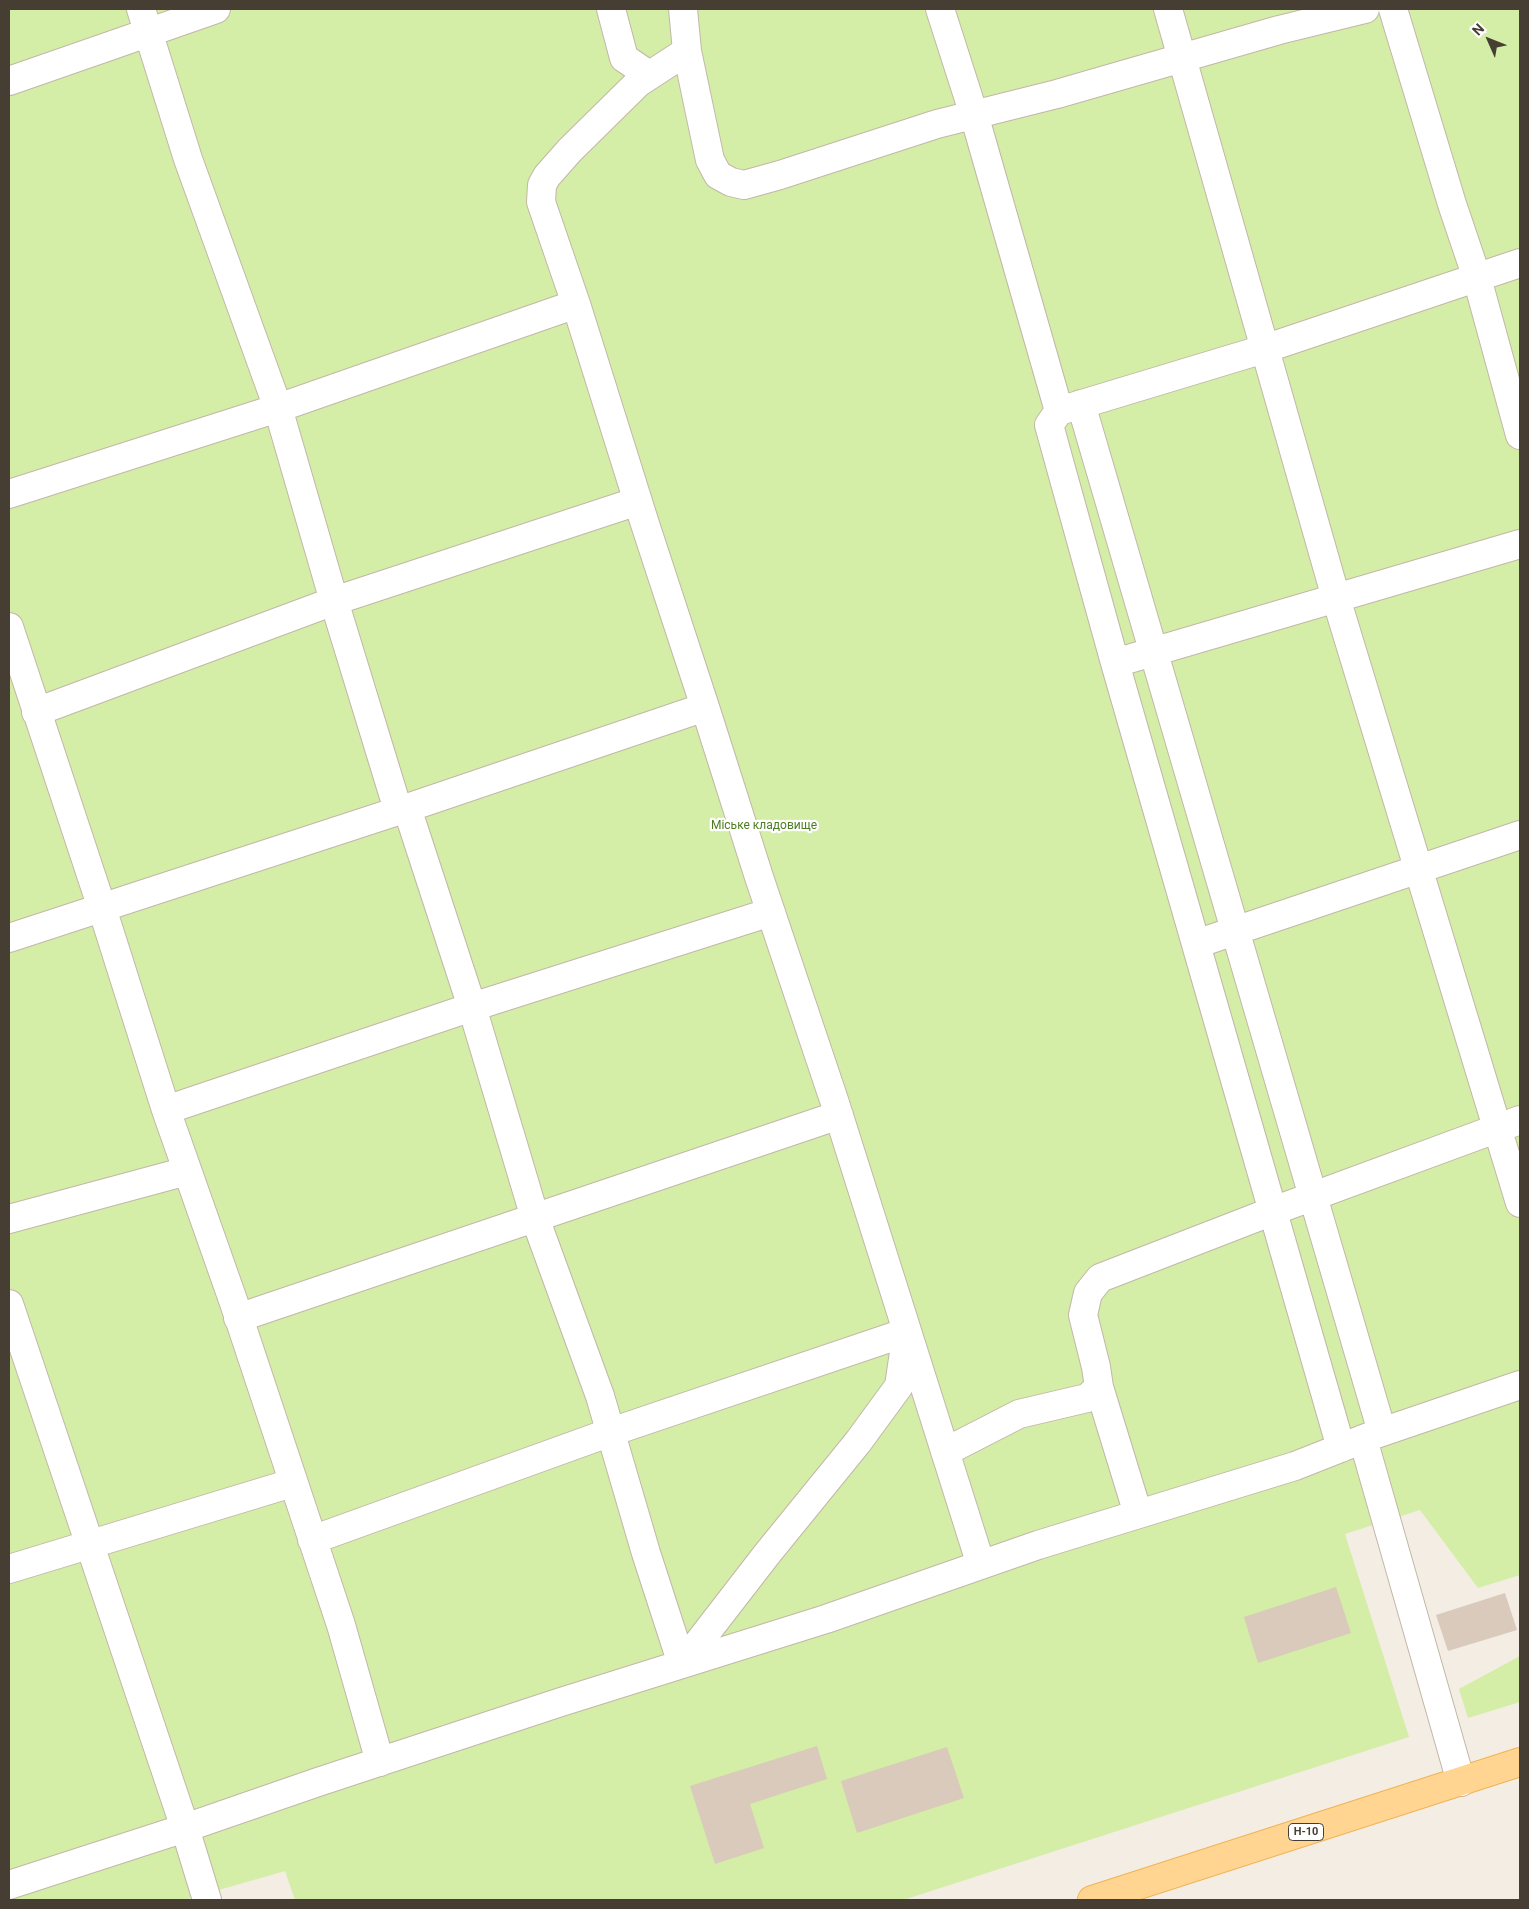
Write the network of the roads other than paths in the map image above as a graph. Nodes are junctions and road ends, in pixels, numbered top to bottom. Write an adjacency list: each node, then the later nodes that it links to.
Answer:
1 (216, 9): 8 (lane)
2 (611, 9): 11 (lane)
3 (683, 9): 9 (lane)
4 (940, 9): 13 (lane)
5 (1168, 9): 10 (lane)
6 (1365, 9): 10 (lane)
7 (1393, 9): 15 (lane)
8 (144, 20): 12 (lane); 19 (lane)
9 (687, 52): 11 (lane); 13 (lane)
10 (1182, 58): 13 (lane); 17 (lane)
11 (649, 75): 16 (lane)
12 (9, 81)
13 (974, 114): 18 (lane)
14 (1520, 263): 15 (lane)
15 (1477, 278): 17 (lane); 20 (lane)
16 (576, 304): 19 (lane); 22 (lane)
17 (1264, 349): 18 (lane); 24 (lane)
18 (1070, 407): 27 (lane); 28 (lane)
19 (278, 408): 21 (lane); 25 (lane)
20 (1520, 435)
21 (9, 494)
22 (638, 501): 25 (lane); 29 (lane)
23 (1520, 544): 24 (lane)
24 (1336, 598): 27 (lane); 33 (lane)
25 (334, 601): 30 (lane); 31 (lane)
26 (9, 627): 30 (lane)
27 (1154, 651): 28 (lane); 36 (lane)
28 (1115, 663): 38 (lane)
29 (705, 707): 31 (lane); 35 (lane)
30 (36, 712): 34 (lane)
31 (403, 809): 34 (lane); 39 (lane)
32 (1520, 835): 33 (lane)
33 (1418, 869): 36 (lane); 42 (lane)
34 (102, 908): 37 (lane); 40 (lane)
35 (771, 912): 39 (lane); 41 (lane)
36 (1235, 930): 38 (lane); 44 (lane)
37 (9, 938)
38 (1196, 944): 46 (lane)
39 (472, 1007): 40 (lane); 47 (lane)
40 (166, 1110): 43 (lane)
41 (839, 1115): 47 (lane); 51 (lane)
42 (1509, 1124): 44 (lane); 45 (lane)
43 (187, 1171): 48 (lane); 50 (lane)
44 (1313, 1197): 46 (lane); 55 (lane)
45 (1520, 1203)
46 (1273, 1211): 53 (lane); 55 (lane)
47 (535, 1218): 50 (lane); 54 (lane)
48 (9, 1219)
49 (9, 1304): 60 (lane)
50 (238, 1318): 57 (lane)
51 (906, 1332): 54 (lane); 56 (lane); 63 (lane)
52 (1520, 1385): 55 (lane)
53 (1099, 1387): 56 (lane); 58 (lane)
54 (611, 1432): 59 (lane); 63 (lane)
55 (1362, 1440): 58 (lane); 66 (lane)
56 (945, 1452): 61 (lane)
57 (292, 1483): 59 (lane); 60 (lane)
58 (1138, 1514): 61 (lane)
59 (312, 1540): 64 (lane)
60 (89, 1546): 62 (lane); 67 (lane)
61 (981, 1565): 63 (lane)
62 (9, 1569)
63 (682, 1664): 64 (lane)
64 (380, 1762): 67 (lane)
65 (1520, 1762): 66 (main road, Н-10)
66 (1461, 1782): 70 (main road, Н-10)
67 (185, 1828): 68 (lane); 69 (lane)
68 (9, 1886)
69 (207, 1900)
70 (1092, 1900)

